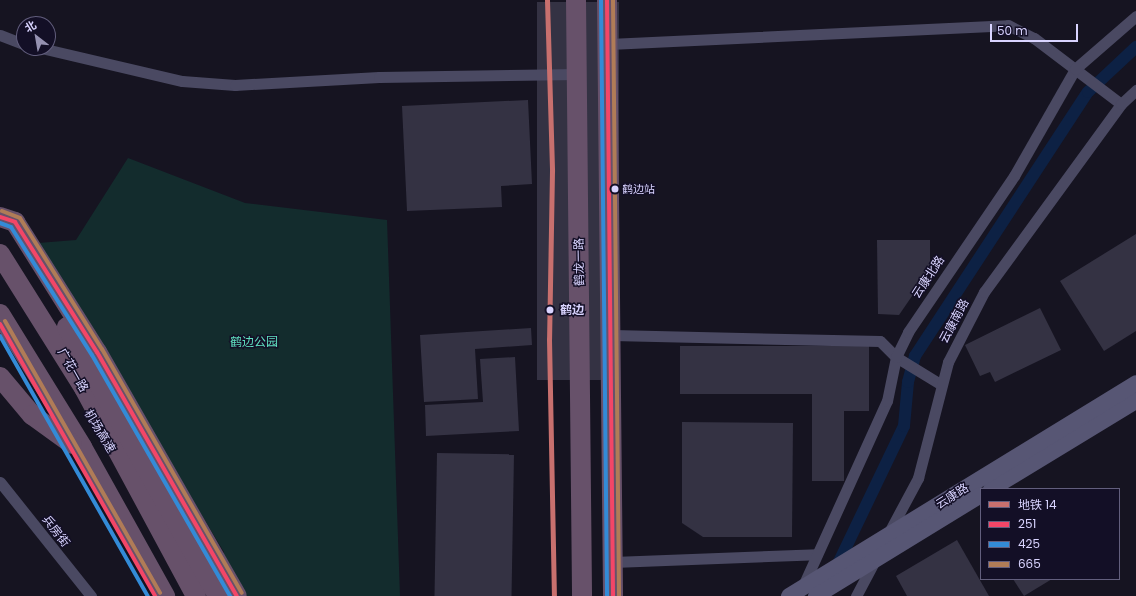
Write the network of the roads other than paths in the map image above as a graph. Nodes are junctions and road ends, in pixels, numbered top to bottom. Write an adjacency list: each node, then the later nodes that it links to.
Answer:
1 (576, 0): 9 (highway, 鹤龙一路)
2 (607, 0): 6 (highway)
3 (1136, 16): 8 (street, 云康北路)
4 (3, 40): 5 (street)
5 (16, 42)
6 (609, 44): 8 (street); 18 (highway)
7 (56, 52): 9 (street)
8 (1076, 69): 11 (street); 19 (street, 云康北路)
9 (577, 74): 40 (highway, 鹤龙一路)
10 (1136, 90): 11 (street, 云康南路)
11 (1121, 104): 22 (street, 云康南路)
12 (0, 217): 39 (highway)
13 (0, 220): 38 (highway)
14 (0, 254): 37 (highway, 广花一路)
15 (0, 270): 36 (highway, 机场高速)
16 (0, 314): 35 (highway, 机场高速)
17 (0, 324): 24 (highway)
18 (612, 335): 19 (street); 31 (highway)
19 (896, 357): 22 (street); 29 (street, 云康北路)
20 (0, 377): 24 (highway)
21 (1136, 383): 28 (street, 云康路)
22 (940, 384): 28 (street, 云康南路)
23 (1136, 401): 26 (street)
24 (72, 444): 34 (highway)
25 (0, 482): 33 (street, 兵房街)
26 (993, 488)
27 (980, 496): 30 (street, 云康路)
28 (886, 537): 30 (street, 云康南路); 32 (street, 云康路)
29 (817, 554): 31 (street); 32 (street, 云康北路)
30 (875, 558): 32 (street, 云康路); 42 (street, 云康南路)
31 (613, 562): 41 (highway)
32 (804, 591)
33 (91, 596)
34 (155, 596)
35 (165, 596)
36 (192, 596)
37 (196, 596)
38 (218, 596)
39 (237, 596)
40 (582, 596)
41 (613, 596)
42 (856, 596)

